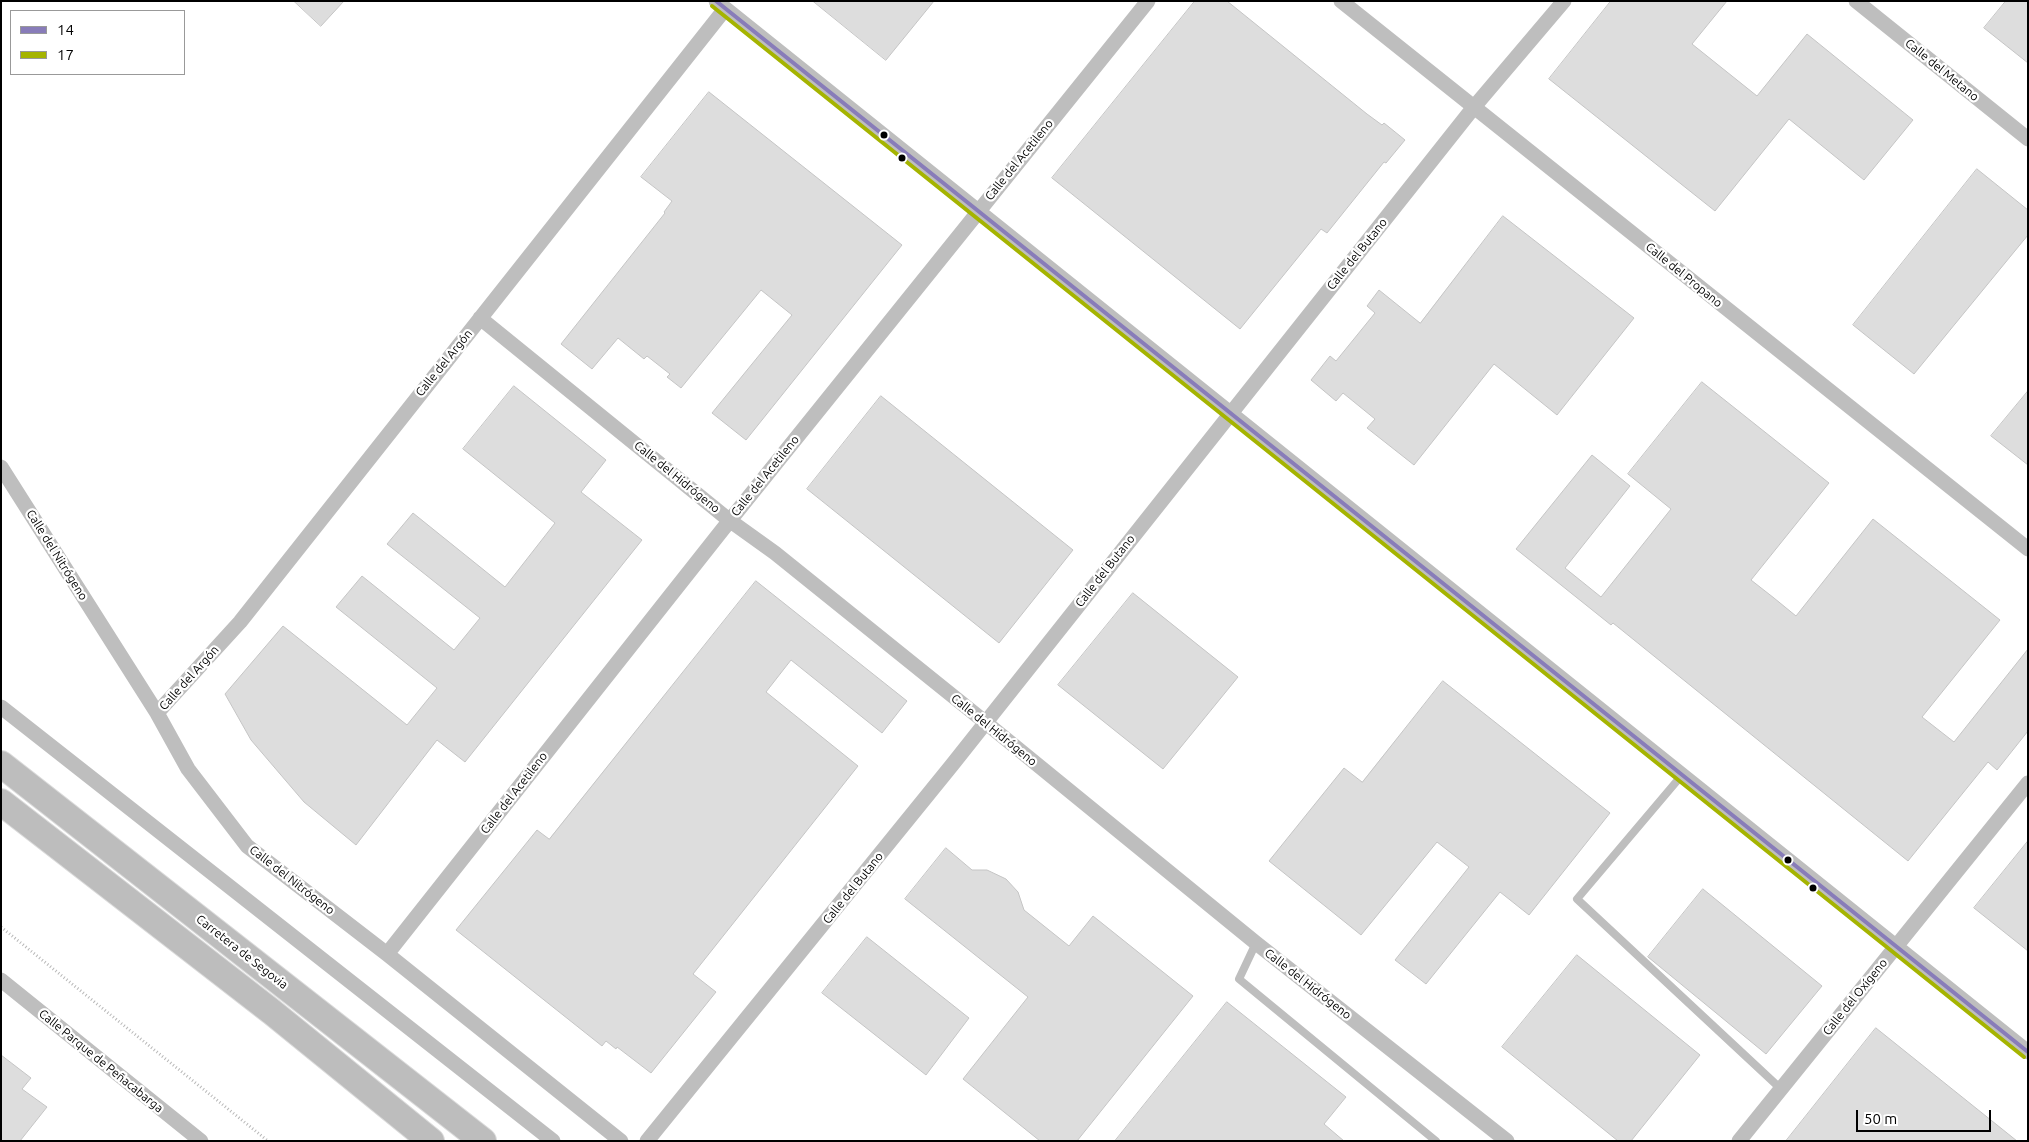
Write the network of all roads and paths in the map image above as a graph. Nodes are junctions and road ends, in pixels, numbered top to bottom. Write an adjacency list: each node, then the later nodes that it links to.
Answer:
1 (1148, 1): 8 (street, Calle del Acetileno)
2 (1341, 1): 6 (street, Calle del Propano)
3 (1564, 1): 6 (street, Calle del Butano)
4 (1856, 1): 7 (street, Calle del Metano)
5 (721, 5): 8 (street); 9 (street, Calle del Argón)
6 (1474, 107): 10 (street, Calle del Butano); 13 (street, Calle del Propano)
7 (2028, 138)
8 (977, 211): 10 (street); 12 (street, Calle del Acetileno)
9 (480, 318): 12 (street, Calle del Hidrógeno); 15 (street, Calle del Argón)
10 (1230, 413): 16 (street, Calle del Butano); 18 (street)
11 (1, 466): 15 (street, Calle del Nitrógeno)
12 (729, 520): 16 (street, Calle del Hidrógeno); 24 (street, Calle del Acetileno)
13 (2028, 549)
14 (1, 707): 32 (street)
15 (157, 713): 24 (street, Calle del Nitrógeno)
16 (985, 722): 22 (street, Calle del Hidrógeno); 34 (street, Calle del Butano)
17 (1, 764): 31 (highway, Carretera de Segovia)
18 (1682, 775): 23 (street); 27 (lane)
19 (2028, 783): 23 (street, Calle del Oxígeno)
20 (1, 802): 30 (highway)
21 (1, 927): 29 (path)
22 (1256, 943): 35 (lane); 36 (street, Calle del Hidrógeno)
23 (1896, 946): 26 (street); 27 (street, Calle del Oxígeno)
24 (387, 954): 33 (street, Calle del Nitrógeno)
25 (1, 980): 28 (street, Calle Parque de Peñacabarga)
26 (2028, 1052)
27 (1781, 1089): 37 (street, Calle del Oxígeno)
28 (201, 1141)
29 (268, 1141)
30 (431, 1141)
31 (483, 1141)
32 (553, 1141)
33 (621, 1141)
34 (647, 1141)
35 (1436, 1141)
36 (1507, 1141)
37 (1739, 1141)

